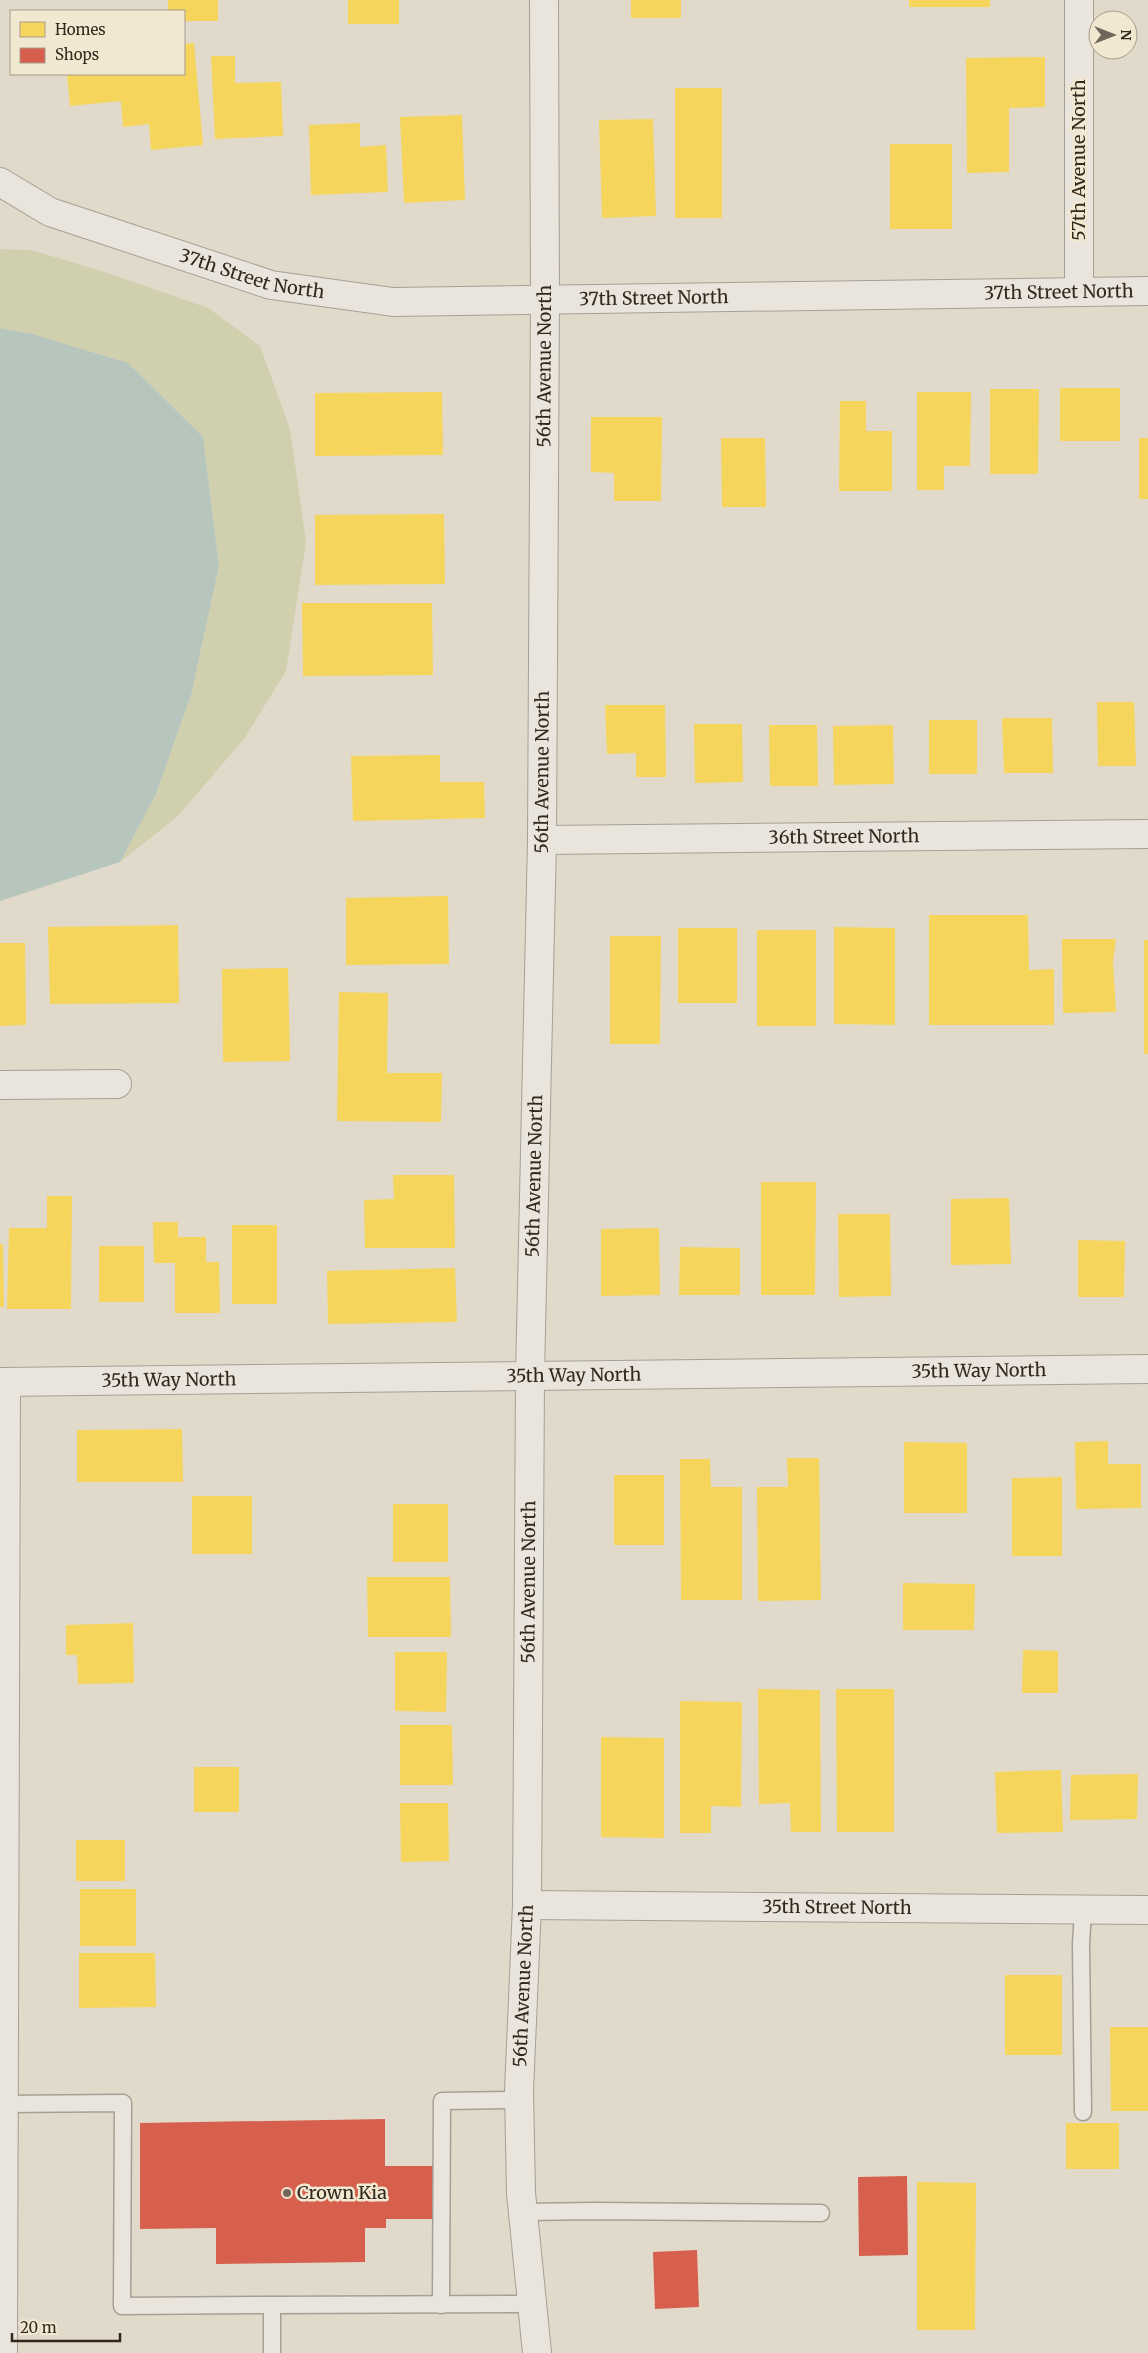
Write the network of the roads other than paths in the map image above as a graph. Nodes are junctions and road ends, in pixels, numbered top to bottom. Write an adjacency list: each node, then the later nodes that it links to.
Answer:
1 (544, 0): 6 (street, 56th Avenue North)
2 (1079, 0): 4 (street, 57th Avenue North)
3 (0, 182): 6 (street, 37th Street North)
4 (1080, 290): 5 (street, 37th Street North); 6 (street, 37th Street North)
5 (1148, 290)
6 (546, 298): 8 (street, 56th Avenue North)
7 (1148, 834): 8 (street, 36th Street North)
8 (542, 840): 12 (street, 56th Avenue North)
9 (117, 1084): 10 (street)
10 (0, 1085)
11 (1148, 1369): 12 (street, 35th Way North)
12 (530, 1375): 13 (street, 35th Way North); 14 (street, 56th Avenue North)
13 (3, 1382): 18 (street)
14 (527, 1905): 16 (street, 35th Street North); 17 (street, 56th Avenue North)
15 (1148, 1910): 16 (street, 35th Street North)
16 (1083, 1911): 19 (lane)
17 (519, 2100): 20 (street, 56th Avenue North); 23 (lane)
18 (4, 2104): 24 (lane); 25 (street)
19 (1083, 2112)
20 (524, 2212): 21 (lane); 22 (street, 56th Avenue North)
21 (821, 2213)
22 (532, 2304): 23 (lane); 27 (street, 56th Avenue North)
23 (441, 2305): 24 (lane)
24 (272, 2306): 26 (lane)
25 (3, 2353)
26 (272, 2353)
27 (537, 2353)

